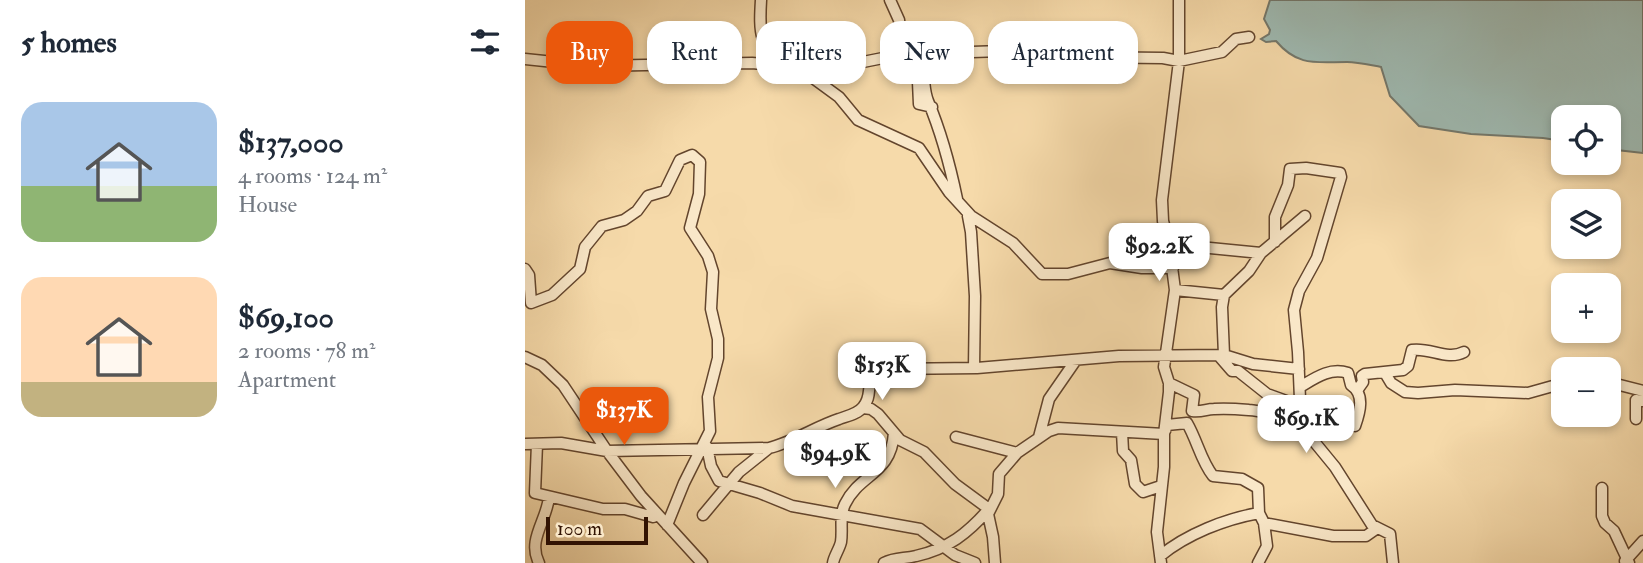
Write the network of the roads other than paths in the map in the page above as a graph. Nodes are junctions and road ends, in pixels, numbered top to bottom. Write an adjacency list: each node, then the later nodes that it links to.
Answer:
1 (761, 0): 4 (street)
2 (890, 0): 5 (street)
3 (1179, 0): 9 (street)
4 (762, 21)
5 (899, 21)
6 (1249, 37): 9 (street)
7 (974, 52): 9 (street)
8 (525, 60): 10 (street)
9 (1179, 61): 19 (street)
10 (756, 63)
11 (821, 84): 15 (street)
12 (918, 84): 14 (street)
13 (926, 84): 14 (street)
14 (932, 107): 15 (street)
15 (957, 202): 21 (street)
16 (968, 216): 30 (street)
17 (1305, 216): 18 (street)
18 (1275, 242): 20 (street); 31 (street)
19 (1169, 244): 20 (street); 21 (street)
20 (1261, 253): 24 (street)
21 (1173, 268): 23 (street)
22 (525, 269): 50 (street)
23 (1175, 290): 24 (street); 27 (street)
24 (1224, 296): 26 (street)
25 (1464, 352): 32 (street)
26 (1222, 356): 27 (street); 31 (street); 42 (street)
27 (1167, 357): 29 (street); 33 (street)
28 (525, 358): 52 (street)
29 (1076, 359): 30 (street); 48 (street)
30 (974, 368): 40 (street)
31 (1299, 369): 35 (street)
32 (1385, 373): 36 (street); 37 (street)
33 (1169, 383): 42 (street); 46 (street)
34 (1621, 385): 38 (street)
35 (1300, 387): 37 (street); 42 (street)
36 (1551, 388)
37 (1358, 389): 43 (street)
38 (1643, 391)
39 (1643, 401): 41 (street)
40 (863, 408): 45 (street); 51 (street)
41 (1636, 419)
42 (1297, 420): 64 (street)
43 (1355, 426)
44 (1122, 432): 46 (street); 48 (street); 55 (street)
45 (894, 433): 58 (street); 59 (street)
46 (1164, 434): 55 (street); 62 (street)
47 (956, 437): 53 (street)
48 (1039, 437): 53 (street)
49 (531, 444): 52 (street); 57 (street)
50 (705, 447): 51 (street); 52 (street); 54 (street); 63 (street)
51 (769, 448): 54 (street)
52 (607, 451): 60 (street)
53 (1017, 453): 58 (street)
54 (729, 483): 59 (street); 61 (street)
55 (1161, 486): 67 (street)
56 (1602, 488): 69 (street)
57 (549, 497): 60 (street); 70 (street)
58 (989, 509): 66 (street); 74 (street)
59 (841, 514): 66 (street); 72 (street)
60 (658, 515): 63 (street)
61 (703, 515)
62 (1261, 518): 64 (street); 67 (street); 75 (street)
63 (667, 525): 71 (street)
64 (1377, 529): 76 (street)
65 (1643, 541): 69 (street)
66 (945, 547): 68 (street); 73 (street)
67 (1161, 559)
68 (888, 562)
69 (1627, 562)
70 (539, 563)
71 (702, 563)
72 (833, 563)
73 (975, 563)
74 (995, 563)
75 (1258, 563)
76 (1393, 563)

